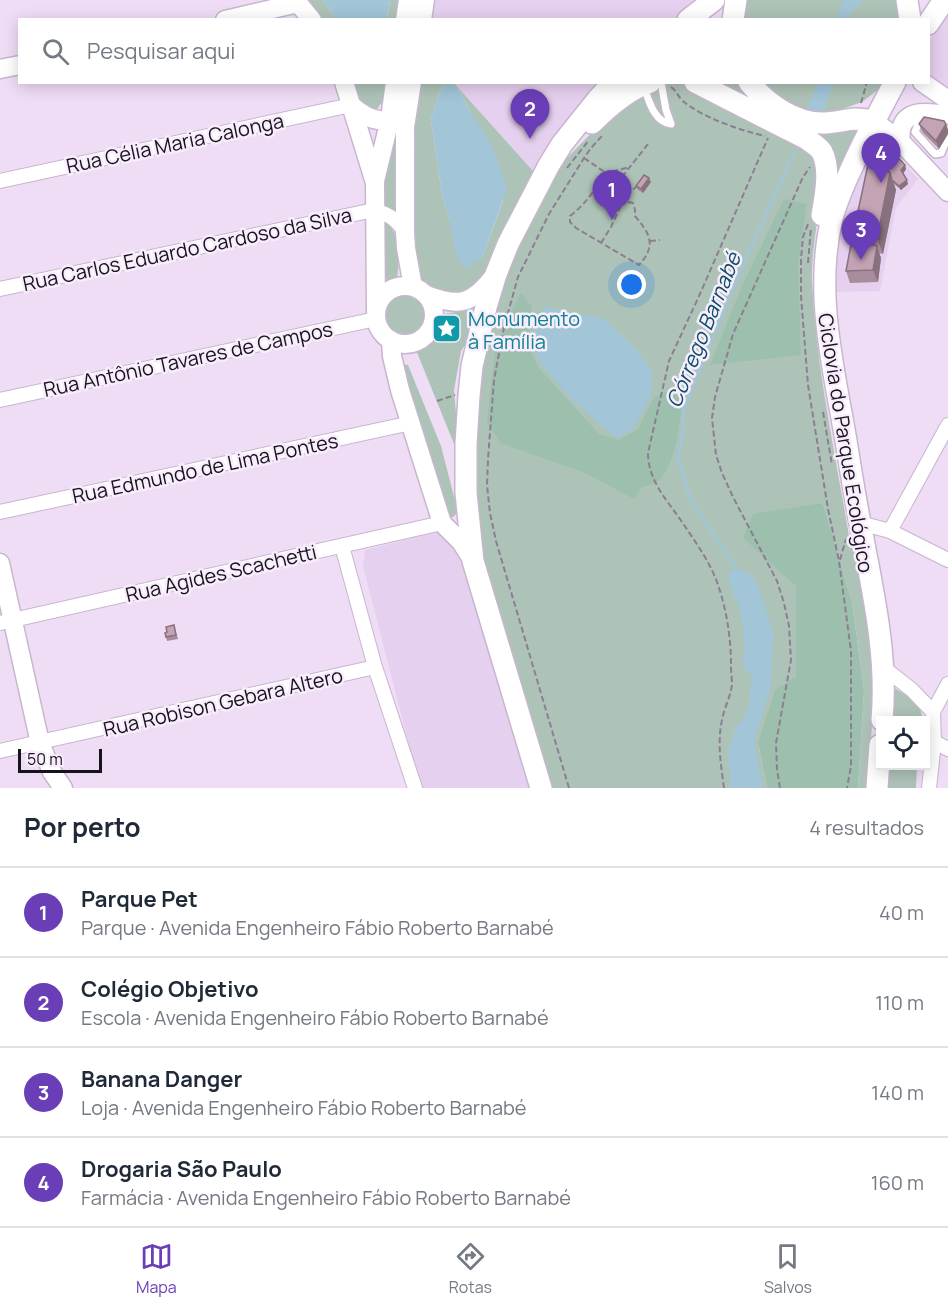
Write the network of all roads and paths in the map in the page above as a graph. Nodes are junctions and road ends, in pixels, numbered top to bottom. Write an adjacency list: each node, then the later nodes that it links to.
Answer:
1 (408, 0): 10 (street)
2 (425, 0): 11 (street)
3 (714, 0): 12 (main road); 13 (main road)
4 (736, 0): 14 (main road)
5 (907, 0): 15 (main road)
6 (944, 0): 16 (main road)
7 (297, 2): 8 (street); 9 (street)
8 (233, 18)
9 (310, 18)
10 (405, 18)
11 (422, 18)
12 (691, 18)
13 (707, 18)
14 (733, 18)
15 (909, 18)
16 (930, 21)
17 (18, 65): 18 (street)
18 (0, 69)
19 (345, 84): 33 (street)
20 (395, 84): 35 (street)
21 (412, 84): 60 (street)
22 (612, 84): 53 (main road)
23 (656, 84): 23 (lane); 30 (path); 53 (main road)
24 (673, 84): 30 (path)
25 (699, 84): 69 (main road)
26 (750, 84): 36 (main road)
27 (866, 84): 32 (path)
28 (894, 84): 36 (main road)
29 (925, 84): 31 (street)
30 (674, 88): 38 (path)
31 (948, 100)
32 (862, 102)
33 (351, 105): 35 (street); 50 (street, Rua Célia Maria Calonga); 51 (street)
34 (940, 114): 39 (lane); 42 (street)
35 (390, 119): 51 (street)
36 (874, 121): 42 (street); 69 (main road)
37 (605, 134): 44 (path)
38 (768, 137): 40 (path); 103 (path)
39 (948, 137)
40 (774, 138)
41 (587, 141): 48 (path)
42 (900, 141): 55 (street)
43 (648, 144): 46 (path)
44 (584, 158): 49 (path); 102 (path)
45 (814, 163): 104 (path)
46 (630, 167): 47 (path); 47 (path)
47 (616, 170): 49 (path)
48 (564, 173)
49 (606, 174): 54 (path)
50 (0, 181)
51 (375, 183): 57 (street)
52 (639, 183): 56 (path)
53 (539, 186): 65 (main road)
54 (596, 187): 56 (path); 63 (path)
55 (948, 192)
56 (623, 201): 62 (path); 63 (path)
57 (374, 210): 60 (street); 66 (street, Rua Carlos Eduardo Cardoso da Silva); 68 (street)
58 (809, 223): 86 (path)
59 (812, 227): 64 (path)
60 (405, 232): 67 (street)
61 (660, 240): 62 (path)
62 (650, 241): 63 (path)
63 (601, 243)
64 (808, 267)
65 (496, 274): 67 (street); 85 (main road)
66 (0, 289)
67 (420, 291): 68 (street); 70 (street)
68 (376, 315): 70 (street); 72 (street, Rua Antônio Tavares de Campos)
69 (827, 328): 80 (main road)
70 (391, 340): 75 (street)
71 (455, 395): 73 (path)
72 (0, 400)
73 (437, 401)
74 (823, 411): 77 (path, Ciclovia do Parque Ecológico)
75 (411, 423): 78 (street, Rua Edmundo de Lima Pontes); 79 (street)
76 (948, 426): 81 (street)
77 (834, 474)
78 (0, 512)
79 (442, 523): 82 (street, Rua Agides Scachetti); 85 (street)
80 (853, 530): 81 (street); 83 (path, Ciclovia do Parque Ecológico); 86 (path); 90 (main road)
81 (890, 531): 84 (street)
82 (342, 546): 88 (street, Rua Agides Scachetti); 89 (street)
83 (849, 547)
84 (948, 560)
85 (472, 561): 101 (main road)
86 (839, 561): 105 (path)
87 (0, 563): 88 (street)
88 (6, 621): 95 (street)
89 (375, 667): 95 (street, Rua Robison Gebara Altero); 99 (street)
90 (884, 668): 92 (street); 93 (main road)
91 (948, 684): 92 (street)
92 (933, 712): 94 (street)
93 (882, 716)
94 (934, 742): 96 (street); 107 (street)
95 (40, 743): 97 (street, Rua Robison Gebara Altero); 100 (street)
96 (948, 749)
97 (0, 751)
98 (878, 770): 106 (main road)
99 (410, 787)
100 (63, 788)
101 (541, 788)
102 (569, 788)
103 (724, 788)
104 (780, 788)
105 (847, 788)
106 (877, 788)
107 (928, 788)

